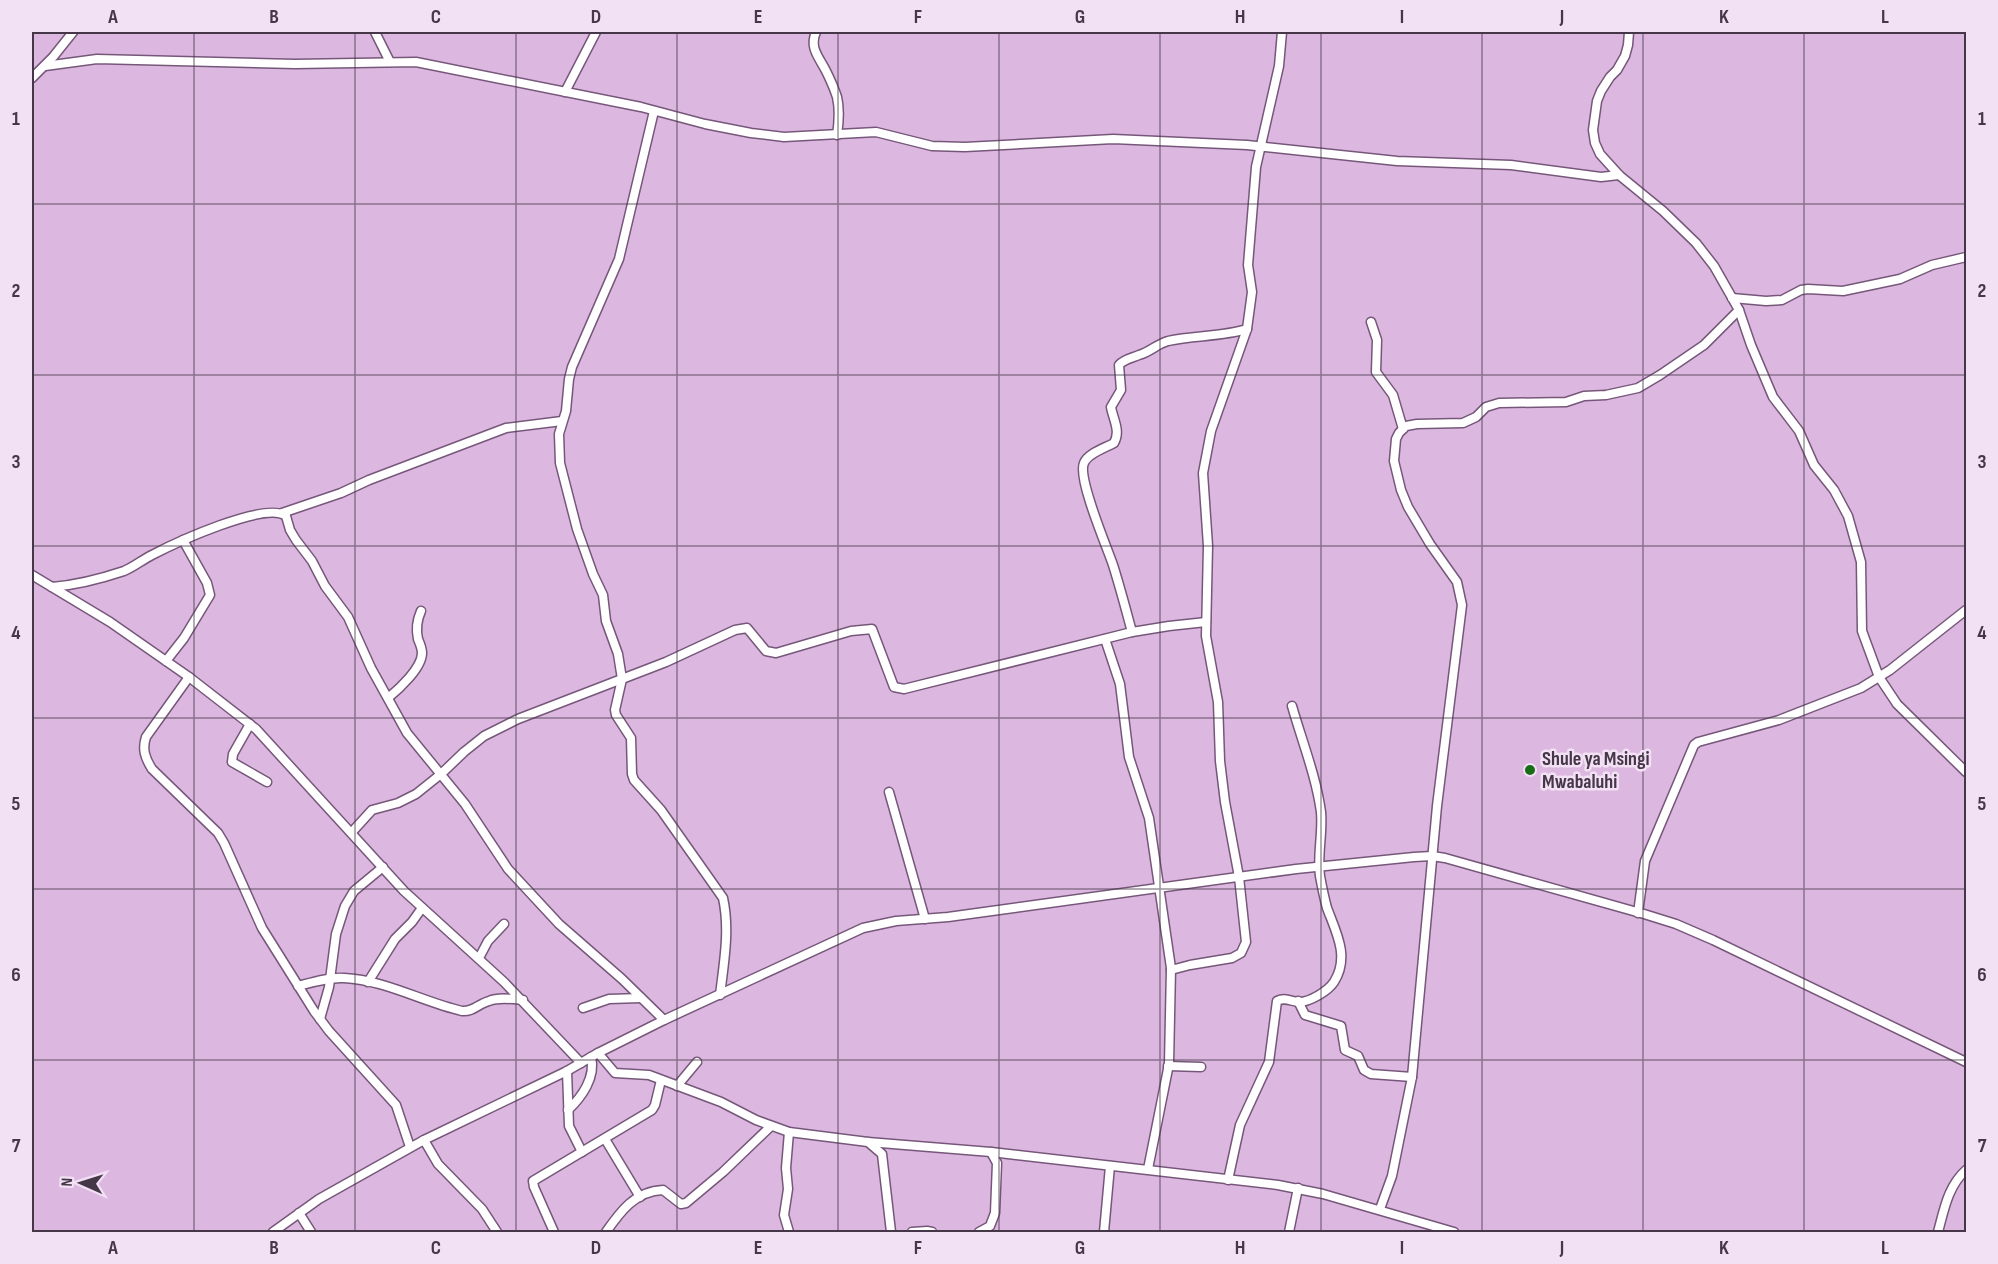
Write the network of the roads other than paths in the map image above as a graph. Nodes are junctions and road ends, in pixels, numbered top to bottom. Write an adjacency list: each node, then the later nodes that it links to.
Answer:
1 (73, 32): 8 (street)
2 (375, 32): 7 (street)
3 (596, 32): 10 (street)
4 (816, 32): 12 (street)
5 (1282, 32): 13 (street)
6 (1629, 32): 14 (street)
7 (390, 62): 8 (street); 10 (street)
8 (45, 66): 9 (street)
9 (32, 78)
10 (565, 92): 11 (street)
11 (654, 111): 12 (street); 20 (street)
12 (837, 135): 13 (street)
13 (1260, 147): 14 (street); 19 (street)
14 (1619, 176): 16 (street)
15 (1966, 257): 16 (street)
16 (1732, 298): 17 (street)
17 (1739, 310): 21 (street); 33 (street)
18 (1371, 322): 21 (street)
19 (1247, 329): 28 (street); 29 (street)
20 (562, 421): 22 (street); 34 (street)
21 (1403, 429): 43 (street)
22 (282, 513): 23 (street); 35 (street)
23 (183, 540): 25 (street); 31 (street)
24 (32, 575): 25 (street)
25 (52, 587): 31 (street)
26 (1966, 610): 33 (street)
27 (421, 611): 35 (street)
28 (1206, 622): 29 (street); 46 (street)
29 (1132, 632): 30 (street)
30 (1105, 639): 34 (street); 47 (street)
31 (166, 661): 32 (street)
32 (189, 677): 37 (street); 56 (street)
33 (1879, 677): 38 (street); 49 (street)
34 (622, 679): 39 (street); 57 (street)
35 (388, 698): 39 (street)
36 (1292, 706): 44 (street)
37 (250, 724): 40 (street); 42 (street)
38 (1966, 772)
39 (441, 774): 42 (street); 58 (street)
40 (267, 782)
41 (890, 792): 50 (street)
42 (352, 832): 45 (street)
43 (1432, 856): 44 (street); 49 (street); 71 (street)
44 (1319, 866): 46 (street); 60 (street)
45 (383, 867): 48 (street); 54 (street)
46 (1239, 877): 47 (street); 53 (street)
47 (1159, 888): 50 (street); 53 (street)
48 (422, 908): 52 (street); 55 (street)
49 (1638, 913): 66 (street)
50 (925, 919): 57 (street)
51 (504, 924): 52 (street)
52 (479, 958): 59 (street)
53 (1172, 970): 68 (street)
54 (330, 979): 55 (street); 56 (street); 62 (street)
55 (368, 982): 59 (street)
56 (298, 986): 62 (street)
57 (720, 995): 63 (street)
58 (641, 998): 61 (street); 63 (street)
59 (523, 1000): 67 (street)
60 (1298, 1001): 71 (street); 90 (street)
61 (583, 1008)
62 (320, 1019): 81 (street)
63 (664, 1020): 64 (street)
64 (595, 1055): 67 (street); 72 (street); 74 (street)
65 (697, 1062): 73 (street)
66 (1966, 1062)
67 (581, 1063): 70 (street)
68 (1168, 1066): 69 (street); 88 (street)
69 (1200, 1067)
70 (567, 1071): 74 (street); 78 (street)
71 (1412, 1077): 93 (street)
72 (662, 1080): 73 (street); 77 (street)
73 (677, 1086): 75 (street)
74 (568, 1110): 82 (street)
75 (771, 1126): 76 (street); 92 (street)
76 (789, 1132): 79 (street); 102 (street)
77 (605, 1139): 82 (street); 92 (street)
78 (424, 1140): 81 (street); 99 (street)
79 (868, 1142): 80 (street); 84 (street)
80 (892, 1143): 83 (street); 84 (street)
81 (410, 1148): 94 (street)
82 (582, 1152): 100 (street)
83 (992, 1152): 85 (street); 86 (street)
84 (882, 1154): 103 (street)
85 (1010, 1154): 86 (street); 87 (street)
86 (997, 1166): 96 (street)
87 (1110, 1166): 88 (street); 106 (street)
88 (1148, 1169): 90 (street)
89 (1966, 1170): 110 (street)
90 (1228, 1180): 91 (street)
91 (1298, 1188): 93 (street); 107 (street)
92 (640, 1197): 101 (street)
93 (1380, 1209): 95 (street)
94 (299, 1213): 97 (street); 98 (street)
95 (1423, 1223): 108 (street); 109 (street)
96 (984, 1232)
97 (273, 1233)
98 (311, 1233)
99 (497, 1233)
100 (554, 1233)
101 (606, 1233)
102 (789, 1233)
103 (891, 1233)
104 (912, 1233): 105 (street)
105 (932, 1233)
106 (1104, 1233)
107 (1289, 1233)
108 (1426, 1233)
109 (1454, 1233)
110 (1938, 1233)

